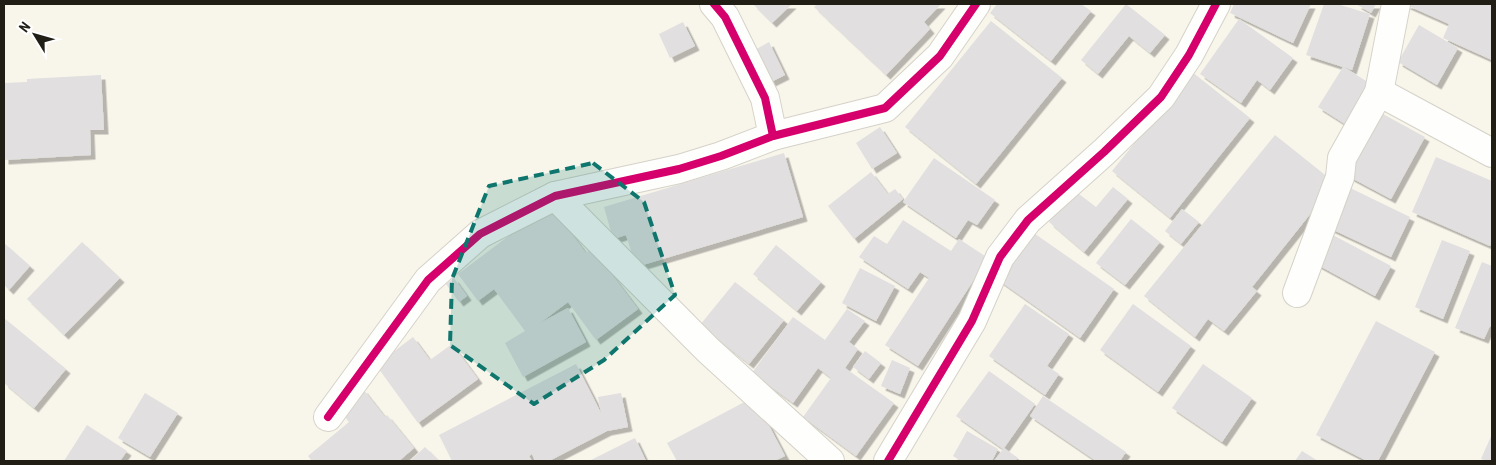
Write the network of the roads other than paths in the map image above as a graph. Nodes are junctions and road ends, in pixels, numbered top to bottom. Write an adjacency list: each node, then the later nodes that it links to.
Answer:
1 (714, 4): 6 (street)
2 (976, 4): 6 (street)
3 (1216, 4): 12 (street)
4 (1396, 4): 5 (street)
5 (1379, 92): 7 (street); 9 (street)
6 (773, 136): 8 (street)
7 (1492, 153)
8 (555, 196): 10 (street); 11 (street)
9 (1297, 294)
10 (328, 417)
11 (830, 461)
12 (888, 461)

